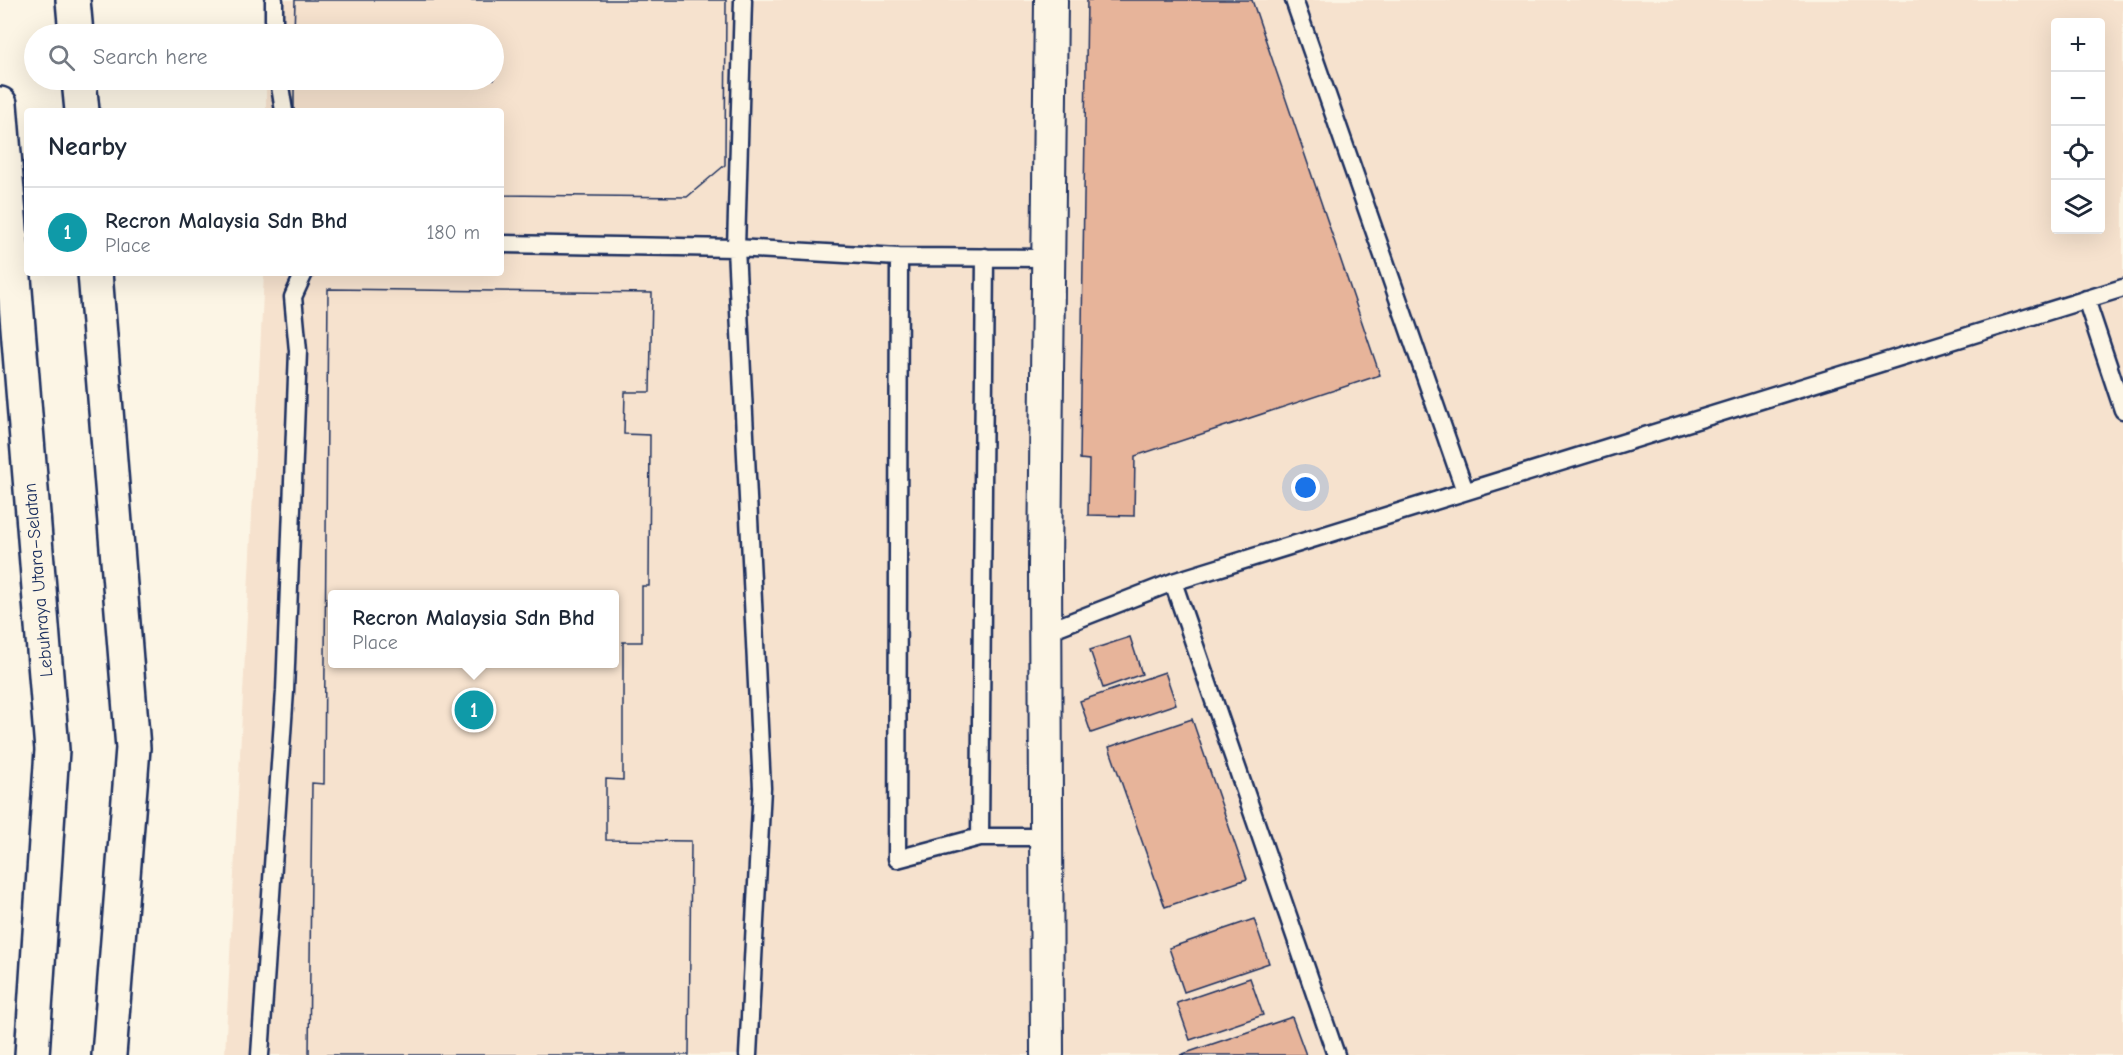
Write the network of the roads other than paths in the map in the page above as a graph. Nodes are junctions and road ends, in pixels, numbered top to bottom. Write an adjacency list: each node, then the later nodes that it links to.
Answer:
1 (73, 0): 6 (highway)
2 (274, 0): 7 (lane)
3 (743, 0): 14 (lane)
4 (1051, 0): 17 (street)
5 (1294, 0): 23 (lane)
6 (75, 24)
7 (274, 24)
8 (80, 90): 11 (highway)
9 (281, 90): 12 (lane)
10 (0, 104): 28 (highway, Lebuhraya Utara–Selatan)
11 (82, 108)
12 (284, 108)
13 (504, 244): 14 (lane)
14 (736, 248): 16 (lane); 31 (lane)
15 (985, 256): 16 (lane); 17 (lane); 26 (lane)
16 (900, 257): 26 (lane)
17 (1048, 258): 25 (street)
18 (95, 276): 29 (highway)
19 (303, 276): 30 (lane)
20 (2123, 288): 21 (lane)
21 (2086, 299): 22 (lane); 23 (lane)
22 (2123, 410)
23 (1465, 491): 24 (lane)
24 (1173, 582): 25 (lane); 33 (lane)
25 (1045, 632): 27 (street)
26 (980, 837): 27 (lane)
27 (1047, 837): 32 (street)
28 (32, 1055)
29 (109, 1055)
30 (260, 1055)
31 (748, 1055)
32 (1047, 1055)
33 (1336, 1055)

